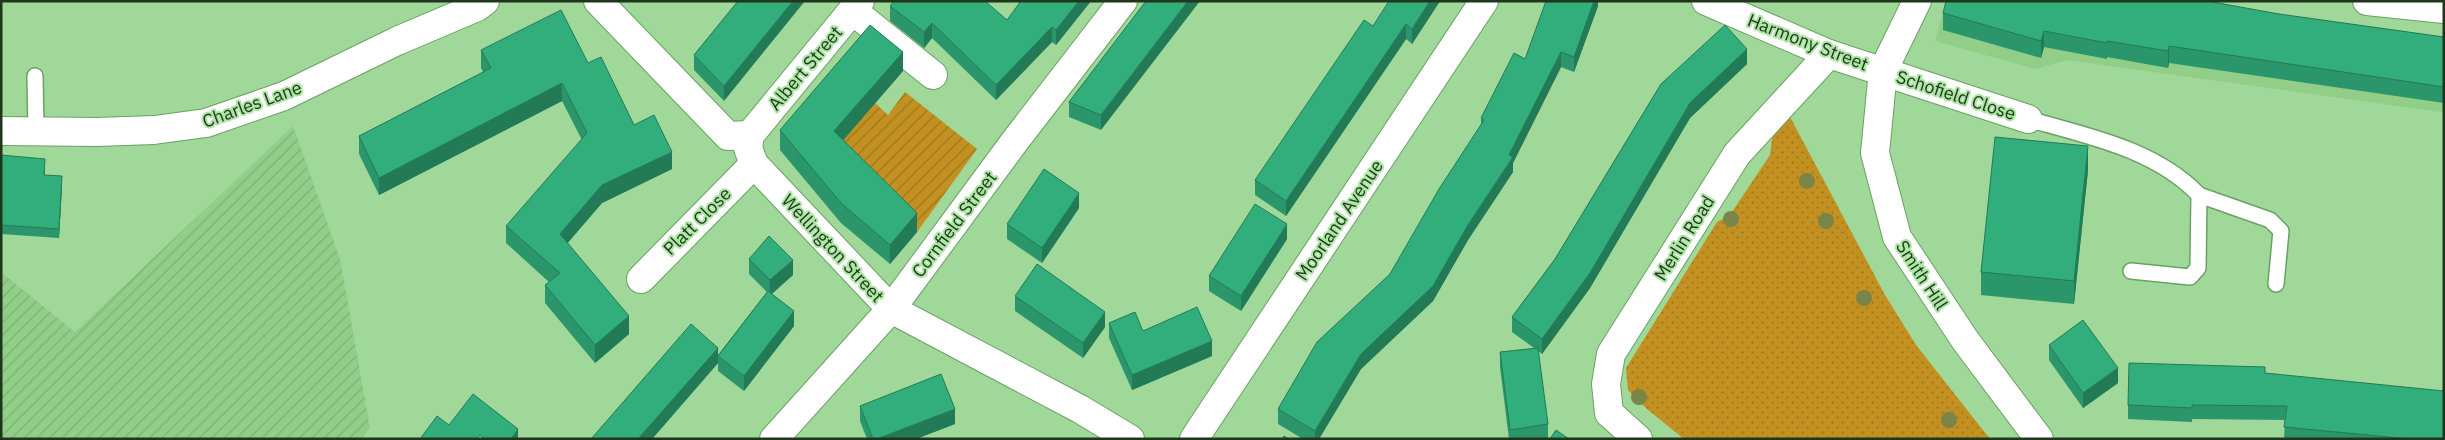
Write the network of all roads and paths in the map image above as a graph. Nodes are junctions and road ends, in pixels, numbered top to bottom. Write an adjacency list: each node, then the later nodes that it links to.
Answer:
1 (485, 1): 17 (street, Charles Lane)
2 (598, 1): 18 (street)
3 (1123, 1): 24 (street, Cornfield Street)
4 (1484, 1): 27 (street, Moorland Avenue)
5 (1706, 1): 11 (street, Harmony Street)
6 (1917, 1): 12 (street, Smith Hill)
7 (2367, 1): 8 (street)
8 (2416, 4): 10 (street)
9 (856, 6): 13 (street); 18 (street, Albert Street)
10 (2444, 9)
11 (1829, 54): 12 (street, Harmony Street); 28 (street, Merlin Road)
12 (1883, 71): 15 (street, Schofield Close); 29 (street, Smith Hill)
13 (933, 75)
14 (35, 76): 17 (lane)
15 (2028, 119): 20 (lane)
16 (1, 131): 17 (street, Charles Lane)
17 (36, 131)
18 (750, 135): 19 (street)
19 (754, 164): 22 (street, Platt Close); 24 (street, Wellington Street)
20 (2199, 195): 21 (lane); 23 (lane)
21 (2131, 271)
22 (641, 279)
23 (2276, 284)
24 (891, 309): 25 (street, Cornfield Street); 26 (street, Wellington Street)
25 (774, 439)
26 (1130, 439)
27 (1194, 439)
28 (1638, 439)
29 (2039, 439)

